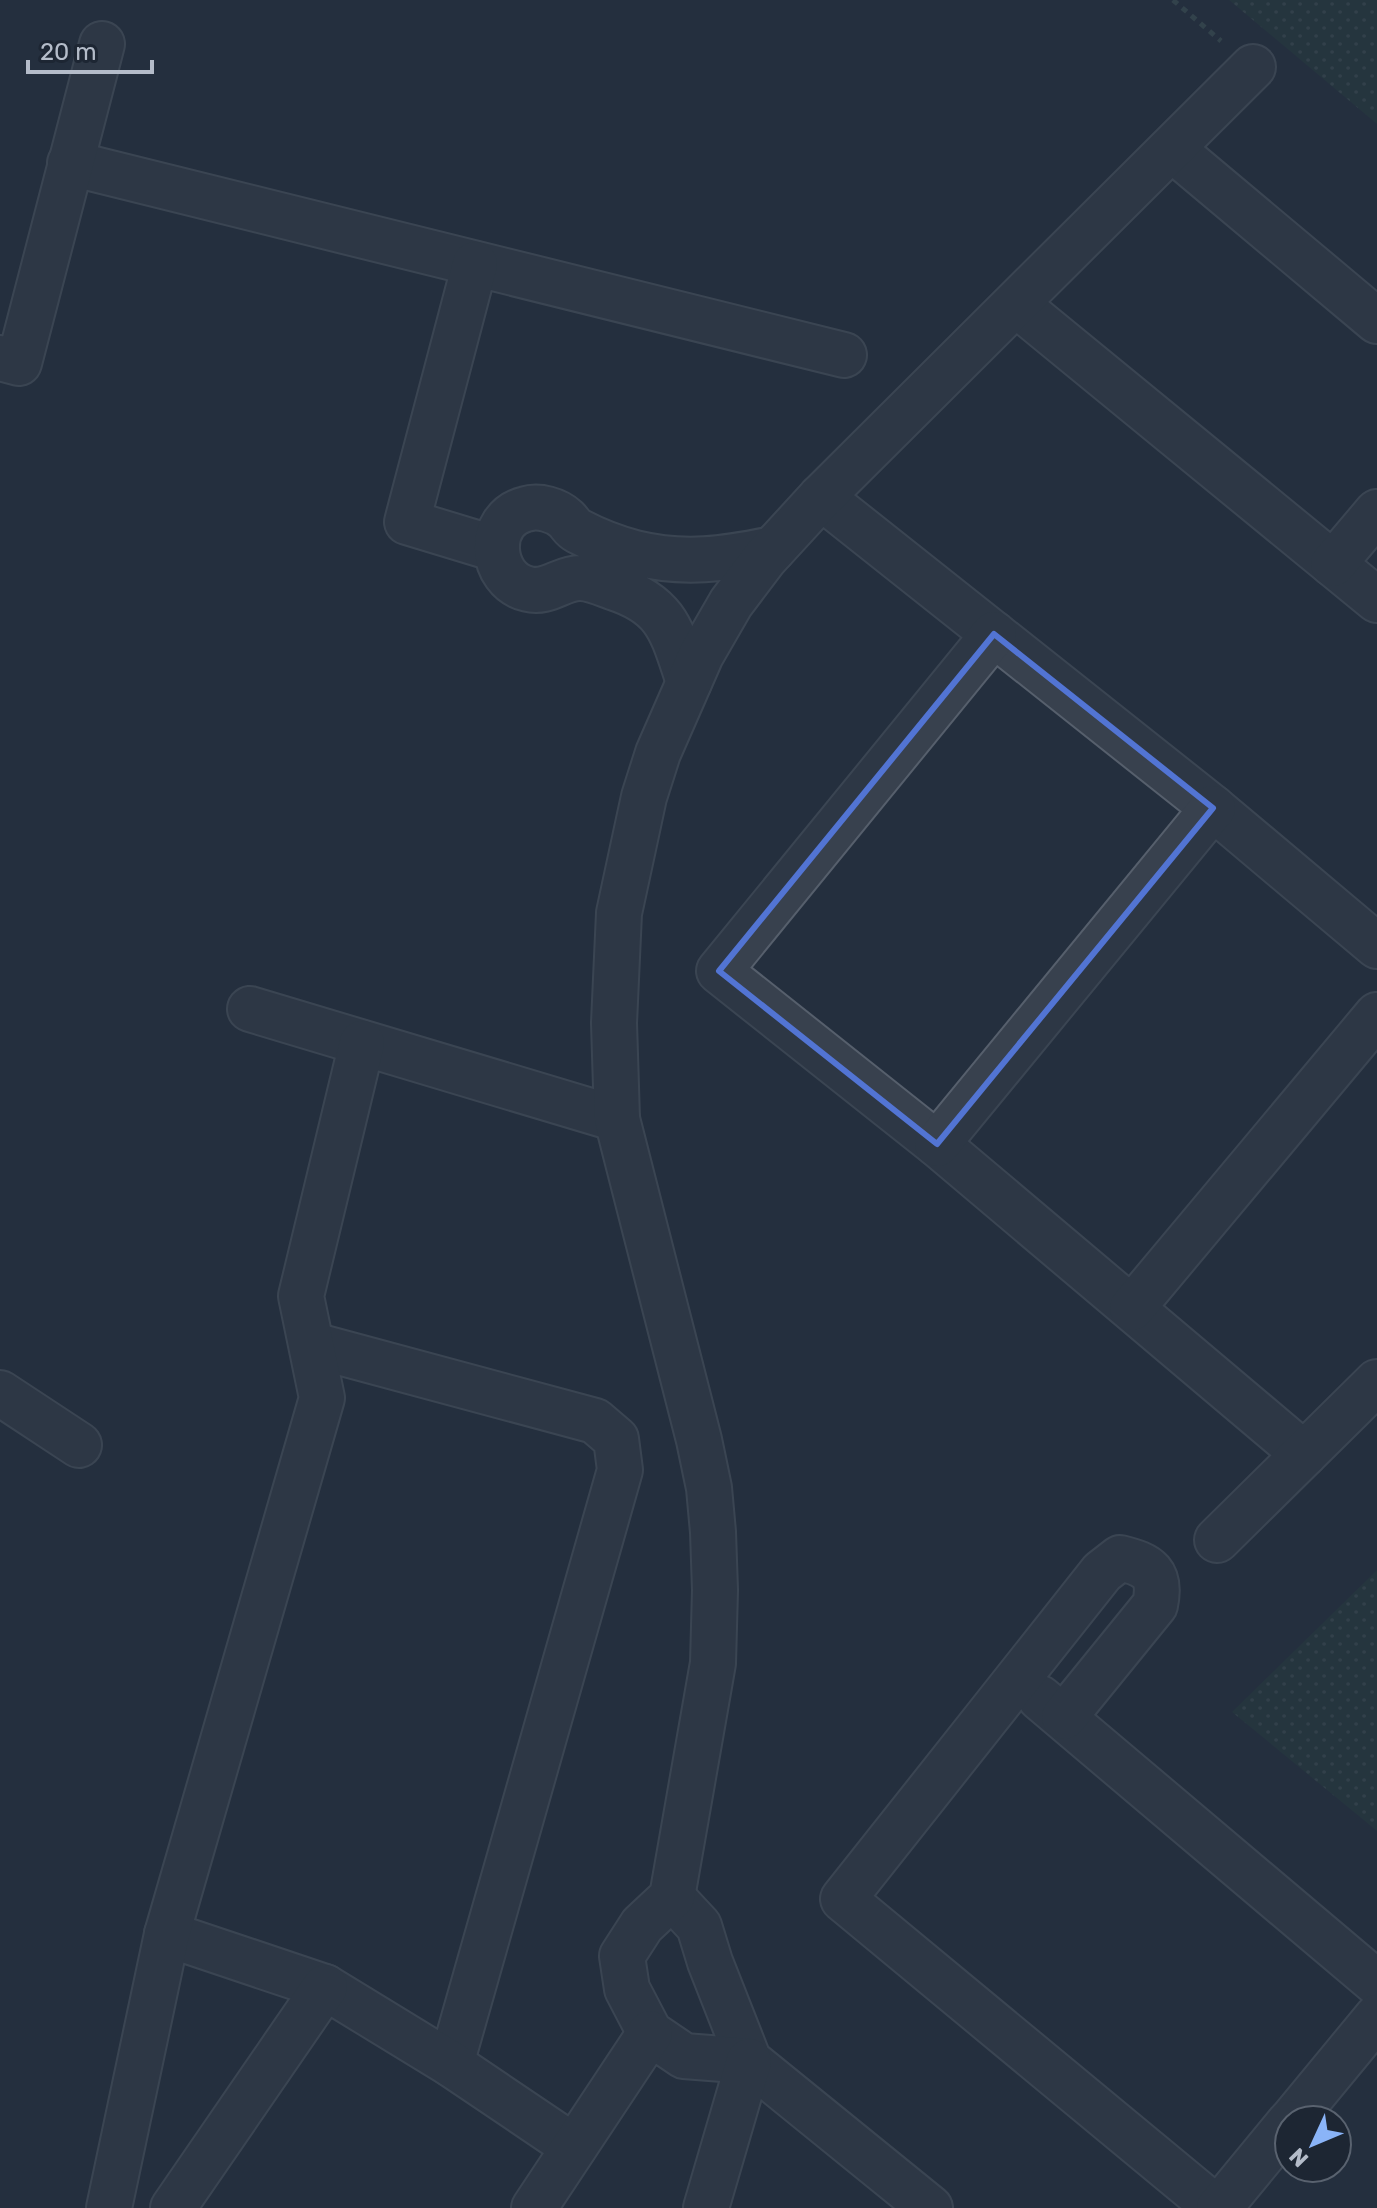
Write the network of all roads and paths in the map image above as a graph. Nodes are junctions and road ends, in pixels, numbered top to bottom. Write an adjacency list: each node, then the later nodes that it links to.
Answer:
1 (1173, 0): 3 (path)
2 (102, 44): 5 (street)
3 (1253, 67): 4 (street)
4 (1172, 149): 7 (street); 8 (street)
5 (70, 163): 6 (street); 10 (street)
6 (475, 264): 9 (street); 14 (street)
7 (1016, 304): 11 (street); 15 (street)
8 (1377, 321)
9 (844, 355)
10 (0, 358)
11 (821, 497): 13 (street); 17 (street)
12 (1377, 512): 15 (street)
13 (781, 540): 14 (street); 18 (street)
14 (496, 549): 18 (street)
15 (1333, 564): 16 (street)
16 (1377, 600)
17 (994, 634): 19 (street); 25 (street)
18 (689, 682): 24 (street)
19 (1213, 808): 20 (street); 25 (street)
20 (1377, 946)
21 (250, 1009): 23 (street)
22 (1377, 1015): 26 (street)
23 (362, 1043): 24 (street); 27 (street)
24 (617, 1119): 35 (street)
25 (937, 1144): 26 (street)
26 (1132, 1308): 31 (street)
27 (313, 1345): 36 (street); 42 (street)
28 (1377, 1382): 31 (street)
29 (0, 1393): 30 (street)
30 (79, 1445)
31 (1304, 1454): 32 (street)
32 (1217, 1540)
33 (1016, 1680): 34 (street); 34 (street); 51 (street)
34 (1064, 1717): 37 (street)
35 (672, 1897): 40 (street); 41 (street)
36 (167, 1934): 38 (street); 46 (street)
37 (1377, 1983)
38 (325, 1987): 42 (street); 47 (street)
39 (1377, 2017): 43 (street)
40 (650, 2033): 41 (street); 45 (street)
41 (749, 2061): 49 (street); 50 (street)
42 (451, 2064): 45 (street)
43 (1305, 2104)
44 (1273, 2142): 51 (street)
45 (574, 2147): 48 (street)
46 (109, 2208)
47 (173, 2208)
48 (534, 2208)
49 (706, 2208)
50 (930, 2208)
51 (1217, 2208)

